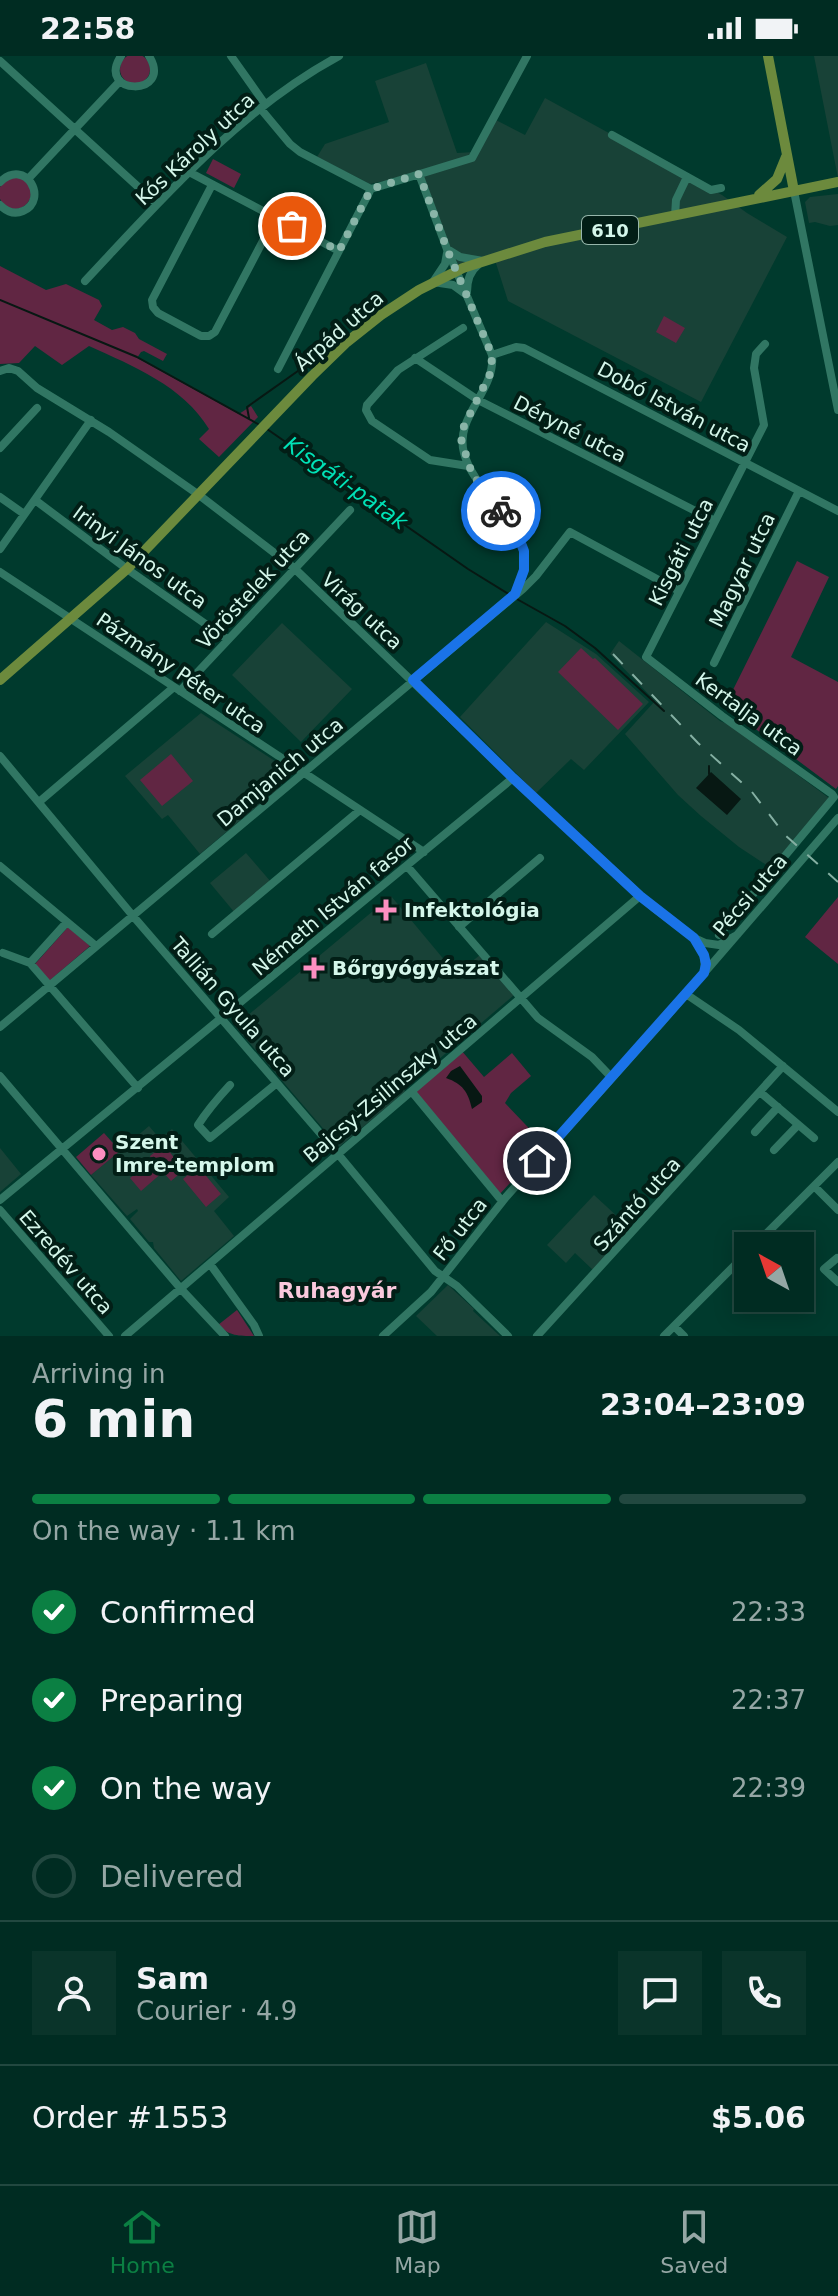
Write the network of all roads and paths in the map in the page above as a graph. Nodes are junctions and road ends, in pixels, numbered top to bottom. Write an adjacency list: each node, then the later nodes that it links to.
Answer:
1 (121, 56): 8 (street)
2 (149, 56): 8 (street)
3 (231, 56): 9 (street)
4 (339, 56): 9 (street, Kós Károly utca)
5 (527, 56): 14 (street)
6 (768, 56): 12 (main road)
7 (0, 61): 10 (street)
8 (120, 81): 10 (street)
9 (263, 106): 13 (street, Kós Károly utca); 21 (street)
10 (74, 129): 16 (street); 24 (street)
11 (612, 135): 15 (street)
12 (787, 155): 22 (main road); 23 (main road)
13 (189, 172): 19 (street); 24 (street, Kós Károly utca)
14 (419, 174): 21 (street); 28 (street)
15 (687, 177): 20 (street); 26 (street)
16 (28, 179): 17 (street); 25 (street)
17 (0, 182)
18 (838, 182): 22 (main road, 610)
19 (212, 185): 27 (street); 27 (street)
20 (721, 188)
21 (371, 189): 29 (street)
22 (794, 191): 23 (main road, Árpád utca / 610); 43 (street)
23 (755, 198): 26 (main road, Árpád utca / 610)
24 (157, 204): 32 (street, Kós Károly utca)
25 (2, 209)
26 (675, 216): 30 (main road, Árpád utca / 610)
27 (275, 218): 29 (street)
28 (447, 249): 30 (street); 31 (street); 33 (street)
29 (339, 251): 39 (street)
30 (483, 261): 31 (main road, Árpád utca / 610); 34 (street)
31 (457, 271): 33 (main road, Árpád utca / 610); 34 (street)
32 (85, 281)
33 (433, 282): 34 (street); 49 (main road, Árpád utca / 610)
34 (468, 296): 37 (street)
35 (463, 328): 38 (street)
36 (765, 344): 46 (street, Kisgáti utca)
37 (492, 355): 41 (street); 46 (street, Dobó István utca)
38 (415, 358): 41 (street, Déryné utca); 47 (street)
39 (278, 369)
40 (0, 371): 44 (street, Virág utca)
41 (478, 400): 47 (street); 55 (street, Déryné utca)
42 (37, 408): 45 (street)
43 (838, 410)
44 (91, 420): 49 (street, Virág utca); 51 (street)
45 (0, 448)
46 (744, 462): 48 (street, Dobó István utca); 55 (street, Kisgáti utca)
47 (468, 466): 59 (street)
48 (799, 491): 53 (street, Dobó István utca); 67 (street, Magyar utca)
49 (199, 495): 57 (street, Virág utca); 58 (main road, 610)
50 (0, 497): 54 (street)
51 (35, 500): 54 (street); 58 (street, Irinyi János utca)
52 (350, 510): 57 (street, Vöröstelek utca)
53 (838, 511)
54 (24, 514): 56 (street)
55 (715, 521): 62 (street, Kisgáti utca)
56 (0, 549)
57 (294, 568): 65 (street, Vöröstelek utca); 69 (street, Virág utca)
58 (127, 569): 64 (main road, 610); 65 (street, Irinyi János utca)
59 (524, 570): 61 (street); 63 (street)
60 (1, 575): 64 (street, Pázmány Péter utca)
61 (536, 576): 62 (street, Damjanich utca); 63 (street, Damjanich utca)
62 (679, 591): 66 (street, Kisgáti utca)
63 (513, 596): 69 (street, Damjanich utca)
64 (71, 619): 68 (main road, 610); 70 (street, Pázmány Péter utca)
65 (227, 639): 70 (street, Vöröstelek utca)
66 (646, 657): 86 (street, Kertalja utca)
67 (714, 663)
68 (0, 680)
69 (413, 680): 72 (street, Damjanich utca); 73 (street, Virág utca)
70 (177, 689): 72 (street, Pázmány Péter utca); 74 (street, Vöröstelek utca)
71 (0, 756): 74 (street, Tallián Gyula utca)
72 (303, 773): 75 (street, Pázmány Péter utca); 82 (street, Damjanich utca)
73 (513, 778): 77 (street, Németh István fasor); 81 (street, Virág utca)
74 (39, 802): 82 (street, Tallián Gyula utca)
75 (360, 810): 77 (street, Pázmány Péter utca); 85 (street)
76 (838, 818): 87 (street, Pécsi utca)
77 (424, 852): 80 (street, Németh István fasor)
78 (540, 858): 84 (street)
79 (0, 866): 83 (street)
80 (407, 866): 84 (street); 96 (street, Németh István fasor)
81 (640, 896): 88 (street, Virág utca); 95 (street, Bajcsy-Zsilinszky utca)
82 (133, 916): 89 (street, Damjanich utca); 96 (street, Tallián Gyula utca)
83 (67, 922): 89 (street); 91 (street)
84 (459, 927): 95 (street)
85 (212, 934)
86 (719, 935)
87 (737, 935): 88 (street); 92 (street, Pécsi utca)
88 (694, 938): 92 (street)
89 (96, 946): 93 (street, Damjanich utca)
90 (3, 953): 91 (street)
91 (30, 963): 93 (street)
92 (704, 973): 94 (street, Pécsi utca)
93 (50, 986): 97 (street, Damjanich utca); 103 (street)
94 (686, 994): 98 (street); 100 (street, Fő utca)
95 (520, 999): 100 (street); 104 (street, Bajcsy-Zsilinszky utca)
96 (222, 1019): 101 (street, Tallián Gyula utca); 103 (street, Németh István fasor)
97 (0, 1027)
98 (783, 1066): 105 (street, Szántó utca); 107 (street)
99 (0, 1076): 111 (street)
100 (612, 1078): 117 (street, Fő utca)
101 (277, 1083): 102 (street); 113 (street, Tallián Gyula utca)
102 (230, 1085)
103 (138, 1088): 111 (street, Németh István fasor)
104 (412, 1092): 113 (street, Bajcsy-Zsilinszky utca); 117 (street)
105 (760, 1092): 106 (street); 136 (street, Szántó utca)
106 (778, 1107): 108 (street); 109 (street)
107 (838, 1112)
108 (798, 1125): 110 (street); 112 (street)
109 (755, 1132)
110 (814, 1138)
111 (62, 1150): 116 (street, Németh István fasor); 128 (street)
112 (774, 1150)
113 (338, 1154): 122 (street, Bajcsy-Zsilinszky utca); 125 (street, Tallián Gyula utca)
114 (838, 1162): 115 (street)
115 (814, 1186): 119 (street); 120 (street)
116 (0, 1200)
117 (502, 1201): 124 (street, Fő utca)
118 (0, 1210): 130 (street, Ezredév utca)
119 (838, 1210)
120 (768, 1232)
121 (837, 1258): 126 (street)
122 (210, 1264): 128 (street, Bajcsy-Zsilinszky utca); 133 (street)
123 (734, 1266): 129 (street)
124 (450, 1269): 125 (street, Fő utca); 127 (street)
125 (442, 1277): 127 (street, Tallián Gyula utca); 134 (street, Fő utca)
126 (838, 1282)
127 (453, 1283): 135 (street, Tallián Gyula utca)
128 (181, 1289): 131 (street, Bajcsy-Zsilinszky utca); 132 (street)
129 (674, 1326): 137 (street); 138 (street)
130 (109, 1336)
131 (125, 1336)
132 (225, 1336)
133 (259, 1336)
134 (383, 1336)
135 (508, 1336)
136 (537, 1336)
137 (664, 1336)
138 (684, 1336)

